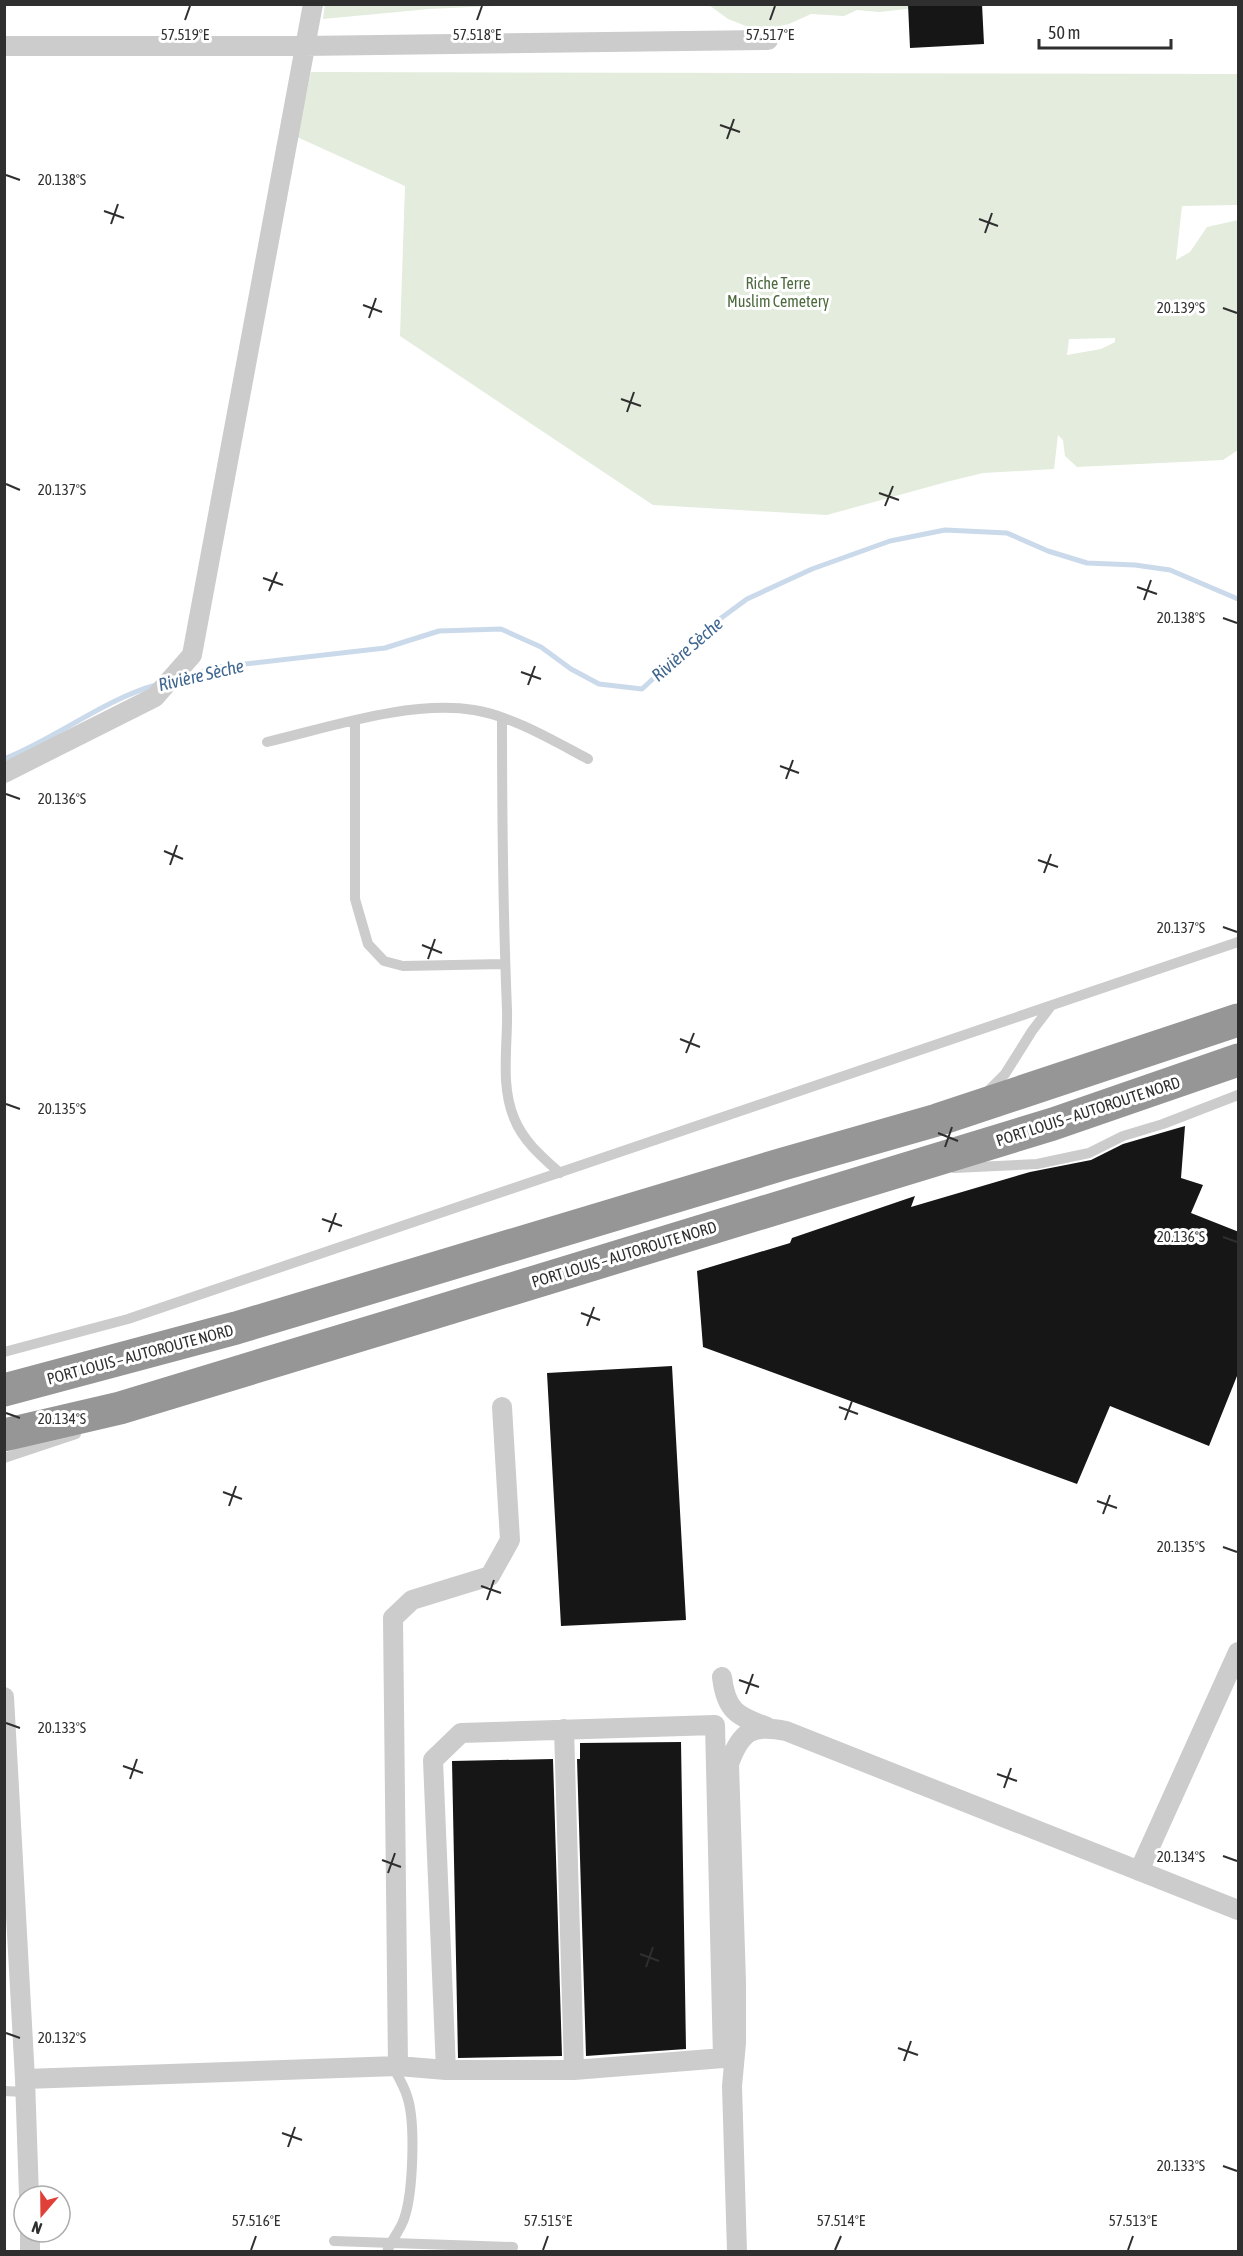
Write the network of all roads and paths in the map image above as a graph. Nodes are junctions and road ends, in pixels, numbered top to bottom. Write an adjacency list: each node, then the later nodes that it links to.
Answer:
1 (313, 4): 4 (street)
2 (768, 40): 4 (street)
3 (4, 46): 4 (street)
4 (303, 46): 9 (street)
5 (502, 718): 6 (lane); 8 (lane); 11 (lane)
6 (355, 721): 7 (lane); 11 (lane)
7 (267, 742)
8 (588, 759)
9 (4, 773)
10 (1239, 942): 12 (lane)
11 (504, 964): 18 (lane)
12 (1051, 1006): 16 (lane); 18 (lane)
13 (1239, 1020): 16 (highway, PORT LOUIS – AUTOROUTE NORD)
14 (1239, 1060): 17 (highway, PORT LOUIS – AUTOROUTE NORD)
15 (1239, 1095): 17 (lane)
16 (937, 1120): 21 (highway, PORT LOUIS – AUTOROUTE NORD)
17 (896, 1172): 20 (highway, PORT LOUIS – AUTOROUTE NORD)
18 (560, 1173): 19 (lane)
19 (4, 1352)
20 (256, 1366): 22 (lane); 25 (highway, PORT LOUIS – AUTOROUTE NORD)
21 (4, 1390)
22 (177, 1402)
23 (502, 1407): 34 (street)
24 (89, 1430): 26 (lane)
25 (4, 1434)
26 (4, 1458)
27 (1239, 1652): 32 (street)
28 (722, 1677): 30 (street)
29 (4, 1697): 37 (street)
30 (767, 1727): 32 (street); 43 (street)
31 (564, 1729): 35 (street); 36 (street); 36 (street)
32 (1139, 1871): 33 (street)
33 (1239, 1910)
34 (396, 2066): 35 (street); 37 (street); 41 (lane)
35 (446, 2070): 36 (street)
36 (574, 2070)
37 (25, 2085): 38 (lane); 39 (street)
38 (4, 2091)
39 (29, 2184)
40 (334, 2241): 41 (lane)
41 (388, 2247): 42 (lane)
42 (513, 2247)
43 (736, 2252)

